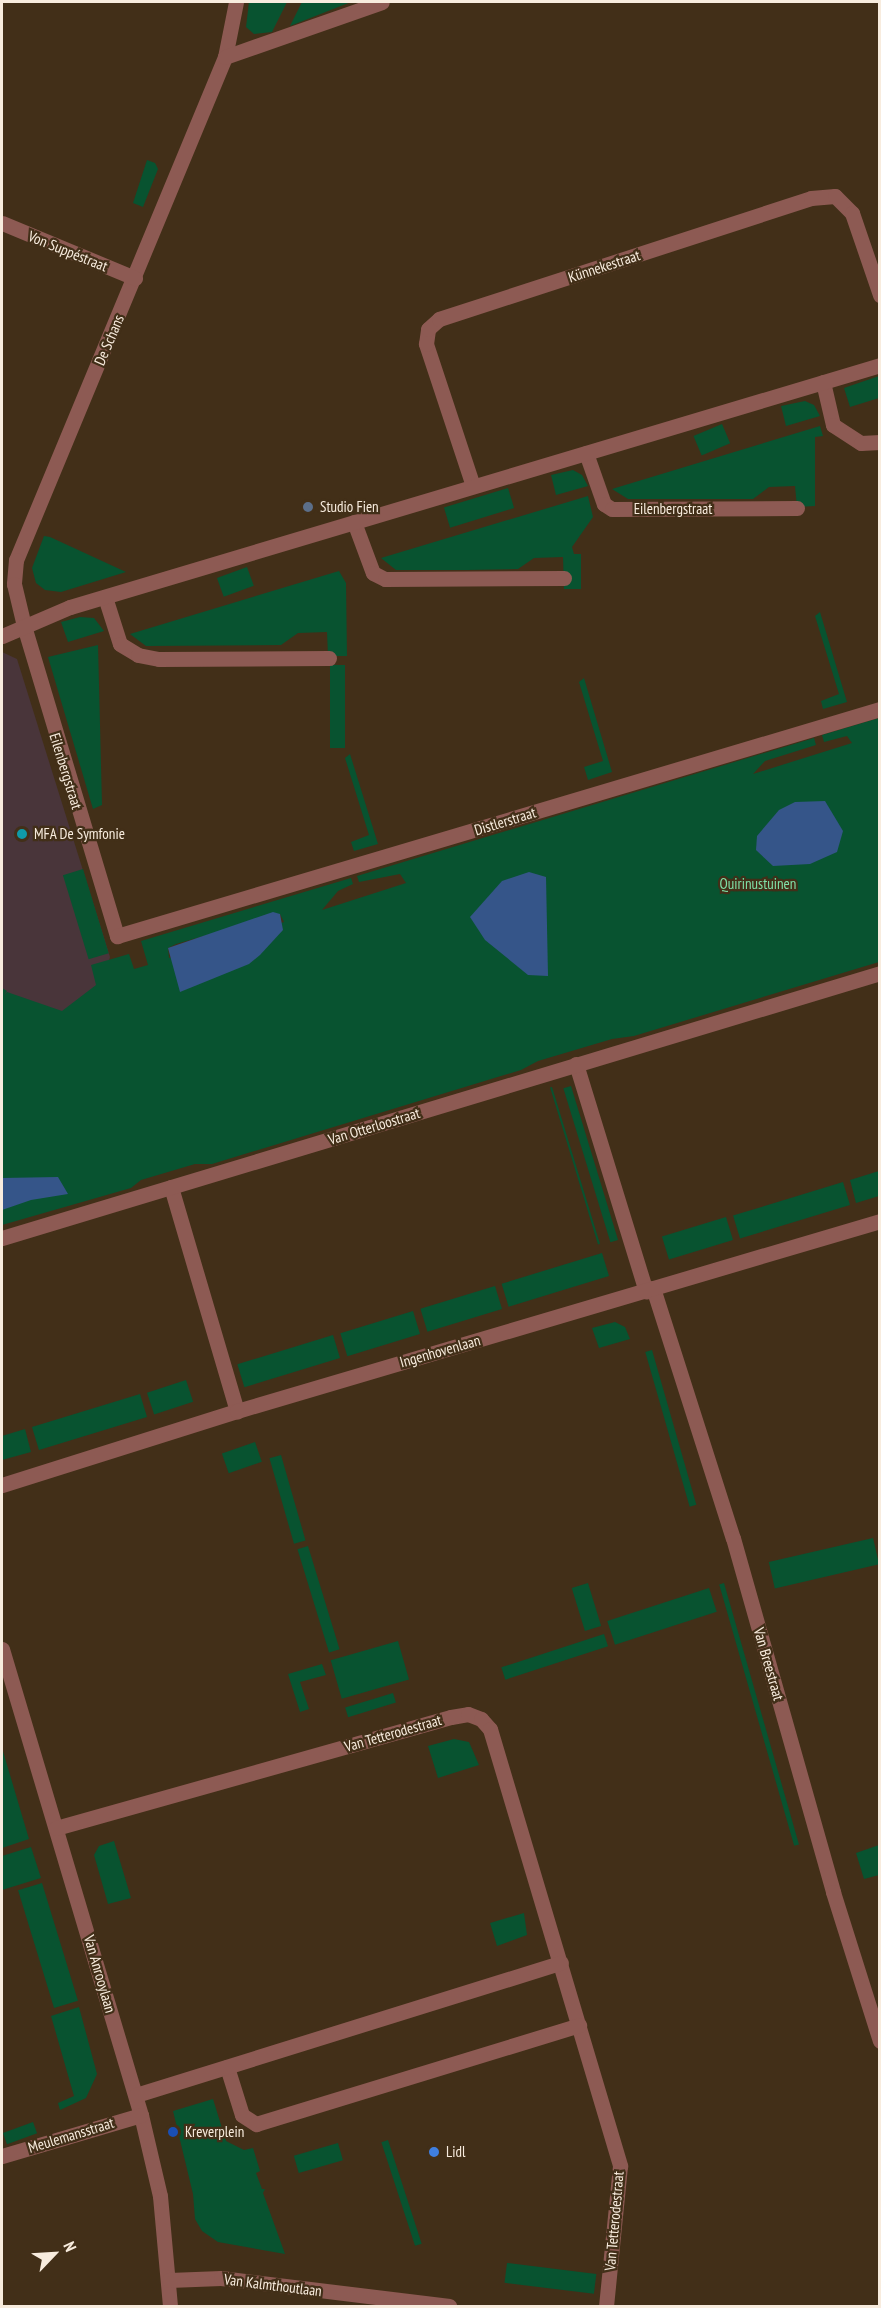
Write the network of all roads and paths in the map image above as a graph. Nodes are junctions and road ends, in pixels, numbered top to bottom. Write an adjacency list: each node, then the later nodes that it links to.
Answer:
1 (236, 2): 3 (street, De Schans)
2 (381, 2): 3 (street)
3 (225, 57): 5 (street, De Schans)
4 (2, 223): 5 (street, Von Suppéstraat)
5 (135, 278): 16 (street, De Schans)
6 (879, 294): 11 (street, Künnekestraat)
7 (879, 365): 8 (street)
8 (823, 382): 9 (street); 10 (street)
9 (879, 442)
10 (586, 453): 11 (street); 12 (street, Eilenbergstraat)
11 (474, 486): 13 (street)
12 (798, 508)
13 (354, 522): 14 (street); 15 (street)
14 (564, 578)
15 (105, 597): 16 (street); 18 (street)
16 (24, 626): 17 (street); 20 (street, Eilenbergstraat)
17 (2, 636)
18 (329, 658)
19 (879, 709): 20 (street, Distlerstraat)
20 (131, 935)
21 (879, 973): 22 (street, Van Otterloostraat)
22 (576, 1064): 23 (street, Van Otterloostraat); 26 (street)
23 (171, 1187): 25 (street, Van Otterloostraat); 27 (street)
24 (879, 1221): 26 (street, Ingenhovenlaan)
25 (2, 1238)
26 (650, 1289): 27 (street, Ingenhovenlaan); 33 (street, Van Breestraat)
27 (237, 1411): 28 (street, Ingenhovenlaan)
28 (2, 1485)
29 (2, 1648): 30 (street, Van Anrooylaan)
30 (56, 1828): 31 (street, Van Tetterodestraat); 35 (street, Van Anrooylaan)
31 (561, 1963): 32 (street, Van Tetterodestraat); 34 (street)
32 (579, 2025): 34 (street); 41 (street, Van Tetterodestraat)
33 (879, 2041)
34 (227, 2067): 35 (street)
35 (136, 2095): 36 (street, Van Anrooylaan)
36 (141, 2115): 37 (street, Meulemansstraat); 38 (street, Van Anrooylaan)
37 (2, 2156)
38 (169, 2280): 39 (street, Van Kalmthoutlaan); 40 (street, Van Anrooylaan)
39 (447, 2306)
40 (170, 2307)
41 (606, 2307)

